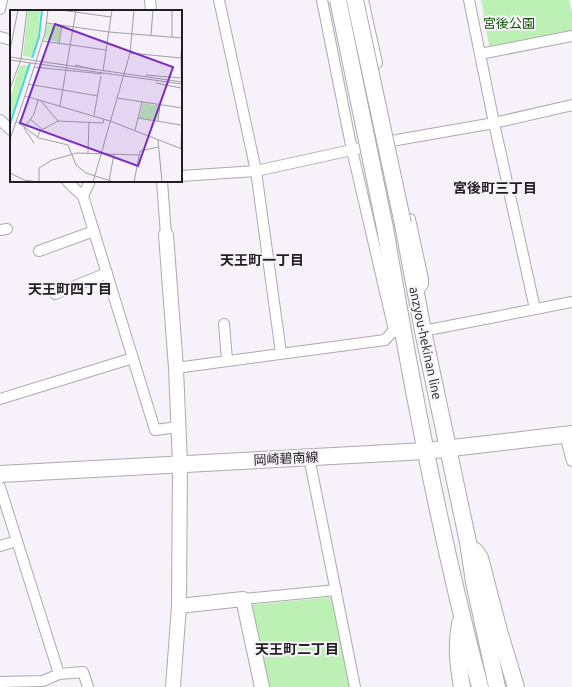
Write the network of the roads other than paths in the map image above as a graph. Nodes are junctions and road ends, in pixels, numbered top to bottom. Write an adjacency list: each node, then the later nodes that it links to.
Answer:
1 (2, 0): 9 (street)
2 (150, 0): 10 (street)
3 (219, 0): 21 (street)
4 (322, 0): 20 (street)
5 (338, 0): 37 (main road, anzyou-hekinan line, bridge)
6 (355, 0): 32 (main road, anzyou-hekinan line, bridge)
7 (363, 0): 19 (street)
8 (469, 0): 14 (street)
9 (0, 9)
10 (151, 10)
11 (572, 36): 14 (street)
12 (0, 37): 13 (street)
13 (10, 40)
14 (480, 54): 17 (street)
15 (572, 105): 17 (street)
16 (0, 120): 18 (street)
17 (494, 122): 19 (street); 34 (street)
18 (10, 127)
19 (393, 141): 20 (street); 32 (street)
20 (352, 150): 21 (street); 37 (street)
21 (256, 171): 22 (street); 38 (street)
22 (182, 176)
23 (68, 182): 26 (street)
24 (90, 182): 26 (street)
25 (162, 182): 28 (street)
26 (83, 196): 27 (street)
27 (94, 231): 29 (street); 30 (street)
28 (166, 235): 41 (street)
29 (39, 251)
30 (107, 273): 31 (street); 39 (street)
31 (55, 294)
32 (416, 295): 36 (main road, anzyou-hekinan line)
33 (572, 302): 34 (street)
34 (536, 310): 36 (street)
35 (224, 324): 40 (street)
36 (423, 331): 45 (main road, anzyou-hekinan line)
37 (399, 334): 38 (street); 46 (main road, anzyou-hekinan line)
38 (281, 353): 40 (street)
39 (133, 358): 42 (street); 43 (street)
40 (227, 360): 41 (street)
41 (176, 368): 43 (street)
42 (0, 399)
43 (178, 427): 49 (street)
44 (569, 434): 45 (main road, 岡崎碧南線); 48 (street)
45 (448, 448): 46 (main road, 岡崎碧南線); 53 (main road, anzyou-hekinan line)
46 (426, 451): 47 (main road, 岡崎碧南線); 58 (main road, anzyou-hekinan line)
47 (309, 457): 49 (main road, 岡崎碧南線); 55 (street)
48 (572, 461)
49 (180, 464): 50 (main road, 岡崎碧南線); 57 (street)
50 (0, 474)
51 (0, 487): 52 (street)
52 (17, 541): 54 (street); 59 (street)
53 (468, 542): 67 (main road, anzyou-hekinan line); 68 (main road)
54 (0, 546)
55 (336, 590): 56 (street); 64 (street)
56 (243, 599): 57 (street); 63 (street)
57 (179, 606): 62 (street)
58 (461, 616): 65 (main road); 66 (main road, anzyou-hekinan line)
59 (59, 674): 60 (street); 61 (street)
60 (0, 682)
61 (88, 687)
62 (173, 687)
63 (262, 687)
64 (355, 687)
65 (462, 687)
66 (480, 687)
67 (497, 687)
68 (516, 687)

